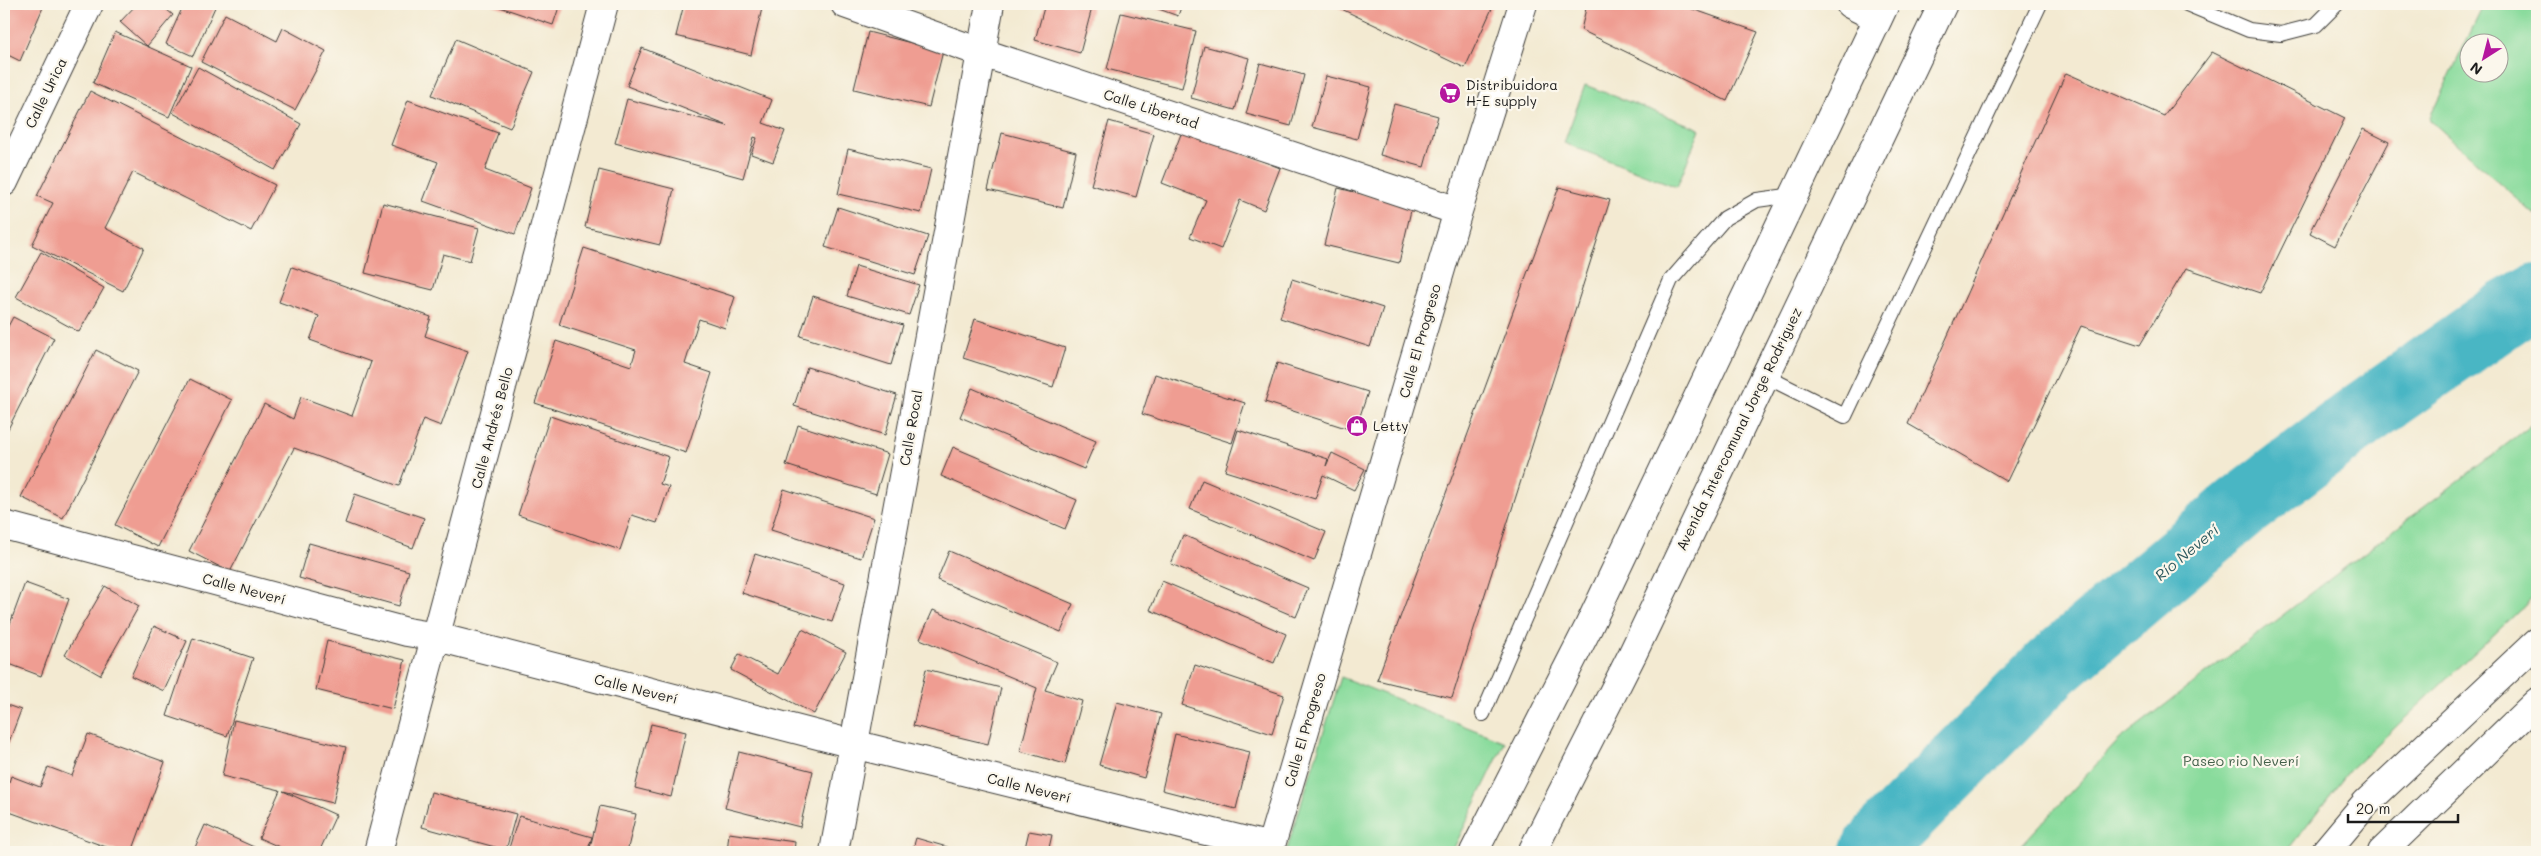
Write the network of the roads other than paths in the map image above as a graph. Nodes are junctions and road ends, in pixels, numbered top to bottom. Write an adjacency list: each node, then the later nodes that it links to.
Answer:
1 (89, 4): 13 (street, Calle Urica)
2 (604, 4): 18 (street, Calle Andrés Bello)
3 (845, 4): 12 (street, Calle Libertad)
4 (990, 4): 12 (street, Calle Rocal)
5 (1522, 4): 15 (street, Calle El Progreso)
6 (1850, 4): 11 (street)
7 (1943, 4): 16 (street, Avenida Intercomunal Jorge Rodriguez)
8 (2040, 4): 16 (lane)
9 (2187, 4): 10 (lane)
10 (2337, 4)
11 (1881, 11): 14 (street)
12 (980, 52): 15 (street, Calle Libertad); 22 (street, Calle Rocal)
13 (4, 182)
14 (1793, 195): 21 (lane); 26 (street)
15 (1458, 212): 23 (street, Calle El Progreso)
16 (1765, 376): 27 (street, Avenida Intercomunal Jorge Rodriguez)
17 (4, 525): 18 (street, Calle Neverí)
18 (437, 637): 22 (street, Calle Neverí); 24 (street, Calle Andrés Bello)
19 (2537, 642): 28 (street)
20 (2537, 702): 29 (street)
21 (1483, 714)
22 (853, 744): 23 (street, Calle Neverí); 25 (street, Calle Rocal)
23 (1270, 850)
24 (378, 852)
25 (834, 852)
26 (1474, 852)
27 (1532, 852)
28 (2325, 852)
29 (2382, 852)

